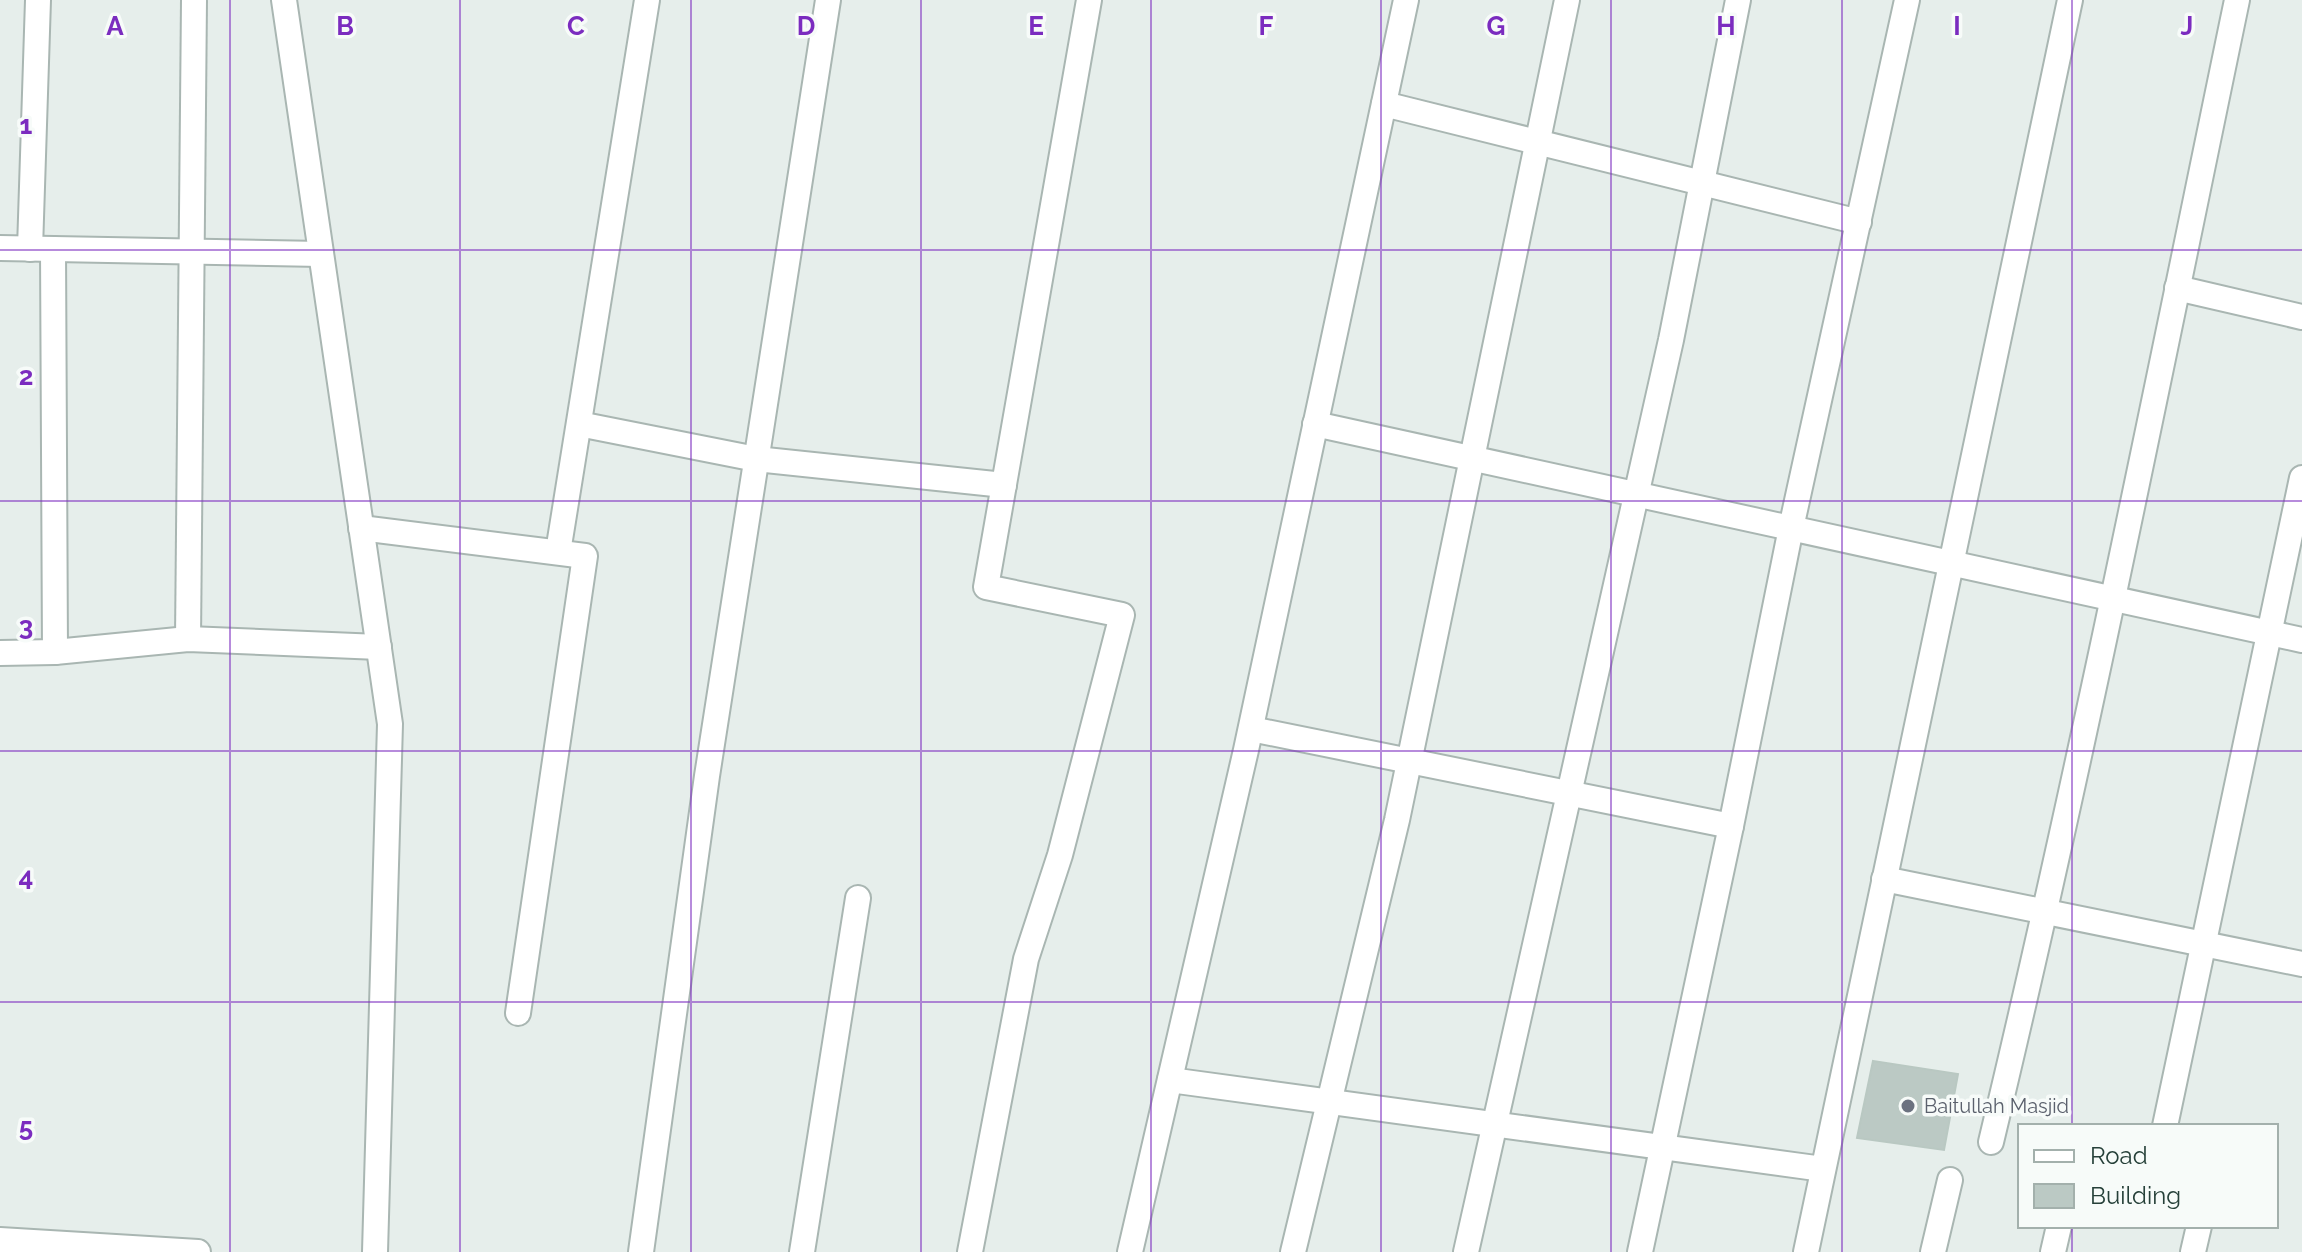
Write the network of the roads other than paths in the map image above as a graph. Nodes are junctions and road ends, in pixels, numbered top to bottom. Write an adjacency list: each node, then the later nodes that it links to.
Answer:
1 (38, 0): 18 (street)
2 (194, 0): 19 (street)
3 (284, 0): 20 (street)
4 (647, 0): 23 (street)
5 (828, 0): 25 (street)
6 (1089, 0): 28 (street)
7 (1406, 0): 13 (street)
8 (1567, 0): 14 (street)
9 (1738, 0): 15 (street)
10 (1907, 0): 16 (street)
11 (2070, 0): 33 (street)
12 (2237, 0): 21 (street)
13 (1384, 104): 14 (street); 24 (street)
14 (1538, 142): 15 (street); 26 (street)
15 (1702, 183): 16 (street); 29 (street)
16 (1859, 222): 31 (street)
17 (0, 248): 18 (street)
18 (41, 249): 19 (street); 39 (street)
19 (192, 251): 20 (street); 36 (street)
20 (321, 254): 30 (street)
21 (2177, 288): 22 (street); 34 (street)
22 (2302, 317)
23 (579, 424): 25 (street); 32 (street)
24 (1315, 424): 26 (street); 41 (street)
25 (756, 459): 28 (street); 64 (street)
26 (1473, 459): 29 (street); 42 (street)
27 (2302, 478): 35 (street)
28 (1004, 485): 66 (street)
29 (1637, 494): 31 (street); 43 (street)
30 (361, 528): 32 (street); 38 (street)
31 (1791, 528): 33 (street); 44 (street)
32 (558, 552): 50 (street)
33 (1951, 563): 34 (street); 45 (street)
34 (2113, 598): 35 (street); 47 (street)
35 (2269, 633): 37 (street); 48 (street)
36 (188, 639): 38 (street); 39 (street)
37 (2302, 640)
38 (379, 647): 63 (street)
39 (55, 652): 40 (street)
40 (0, 653)
41 (1251, 729): 42 (street); 51 (street)
42 (1410, 759): 43 (street); 52 (street)
43 (1570, 793): 44 (street); 54 (street)
44 (1731, 826): 56 (street)
45 (1884, 879): 47 (street); 57 (street)
46 (858, 898): 65 (street)
47 (2045, 911): 48 (street); 55 (street)
48 (2203, 944): 49 (street); 53 (street)
49 (2302, 964)
50 (518, 1013)
51 (1170, 1080): 52 (street); 67 (street)
52 (1330, 1101): 54 (street); 68 (street)
53 (2165, 1124)
54 (1495, 1125): 56 (street); 69 (street)
55 (1991, 1142)
56 (1662, 1148): 57 (street); 70 (street)
57 (1823, 1169): 71 (street)
58 (1950, 1180): 72 (street)
59 (2059, 1228): 73 (street)
60 (2199, 1228): 74 (street)
61 (0, 1240): 62 (street)
62 (198, 1252)
63 (375, 1252)
64 (641, 1252)
65 (802, 1252)
66 (970, 1252)
67 (1130, 1252)
68 (1293, 1252)
69 (1466, 1252)
70 (1640, 1252)
71 (1806, 1252)
72 (1933, 1252)
73 (2053, 1252)
74 (2193, 1252)

